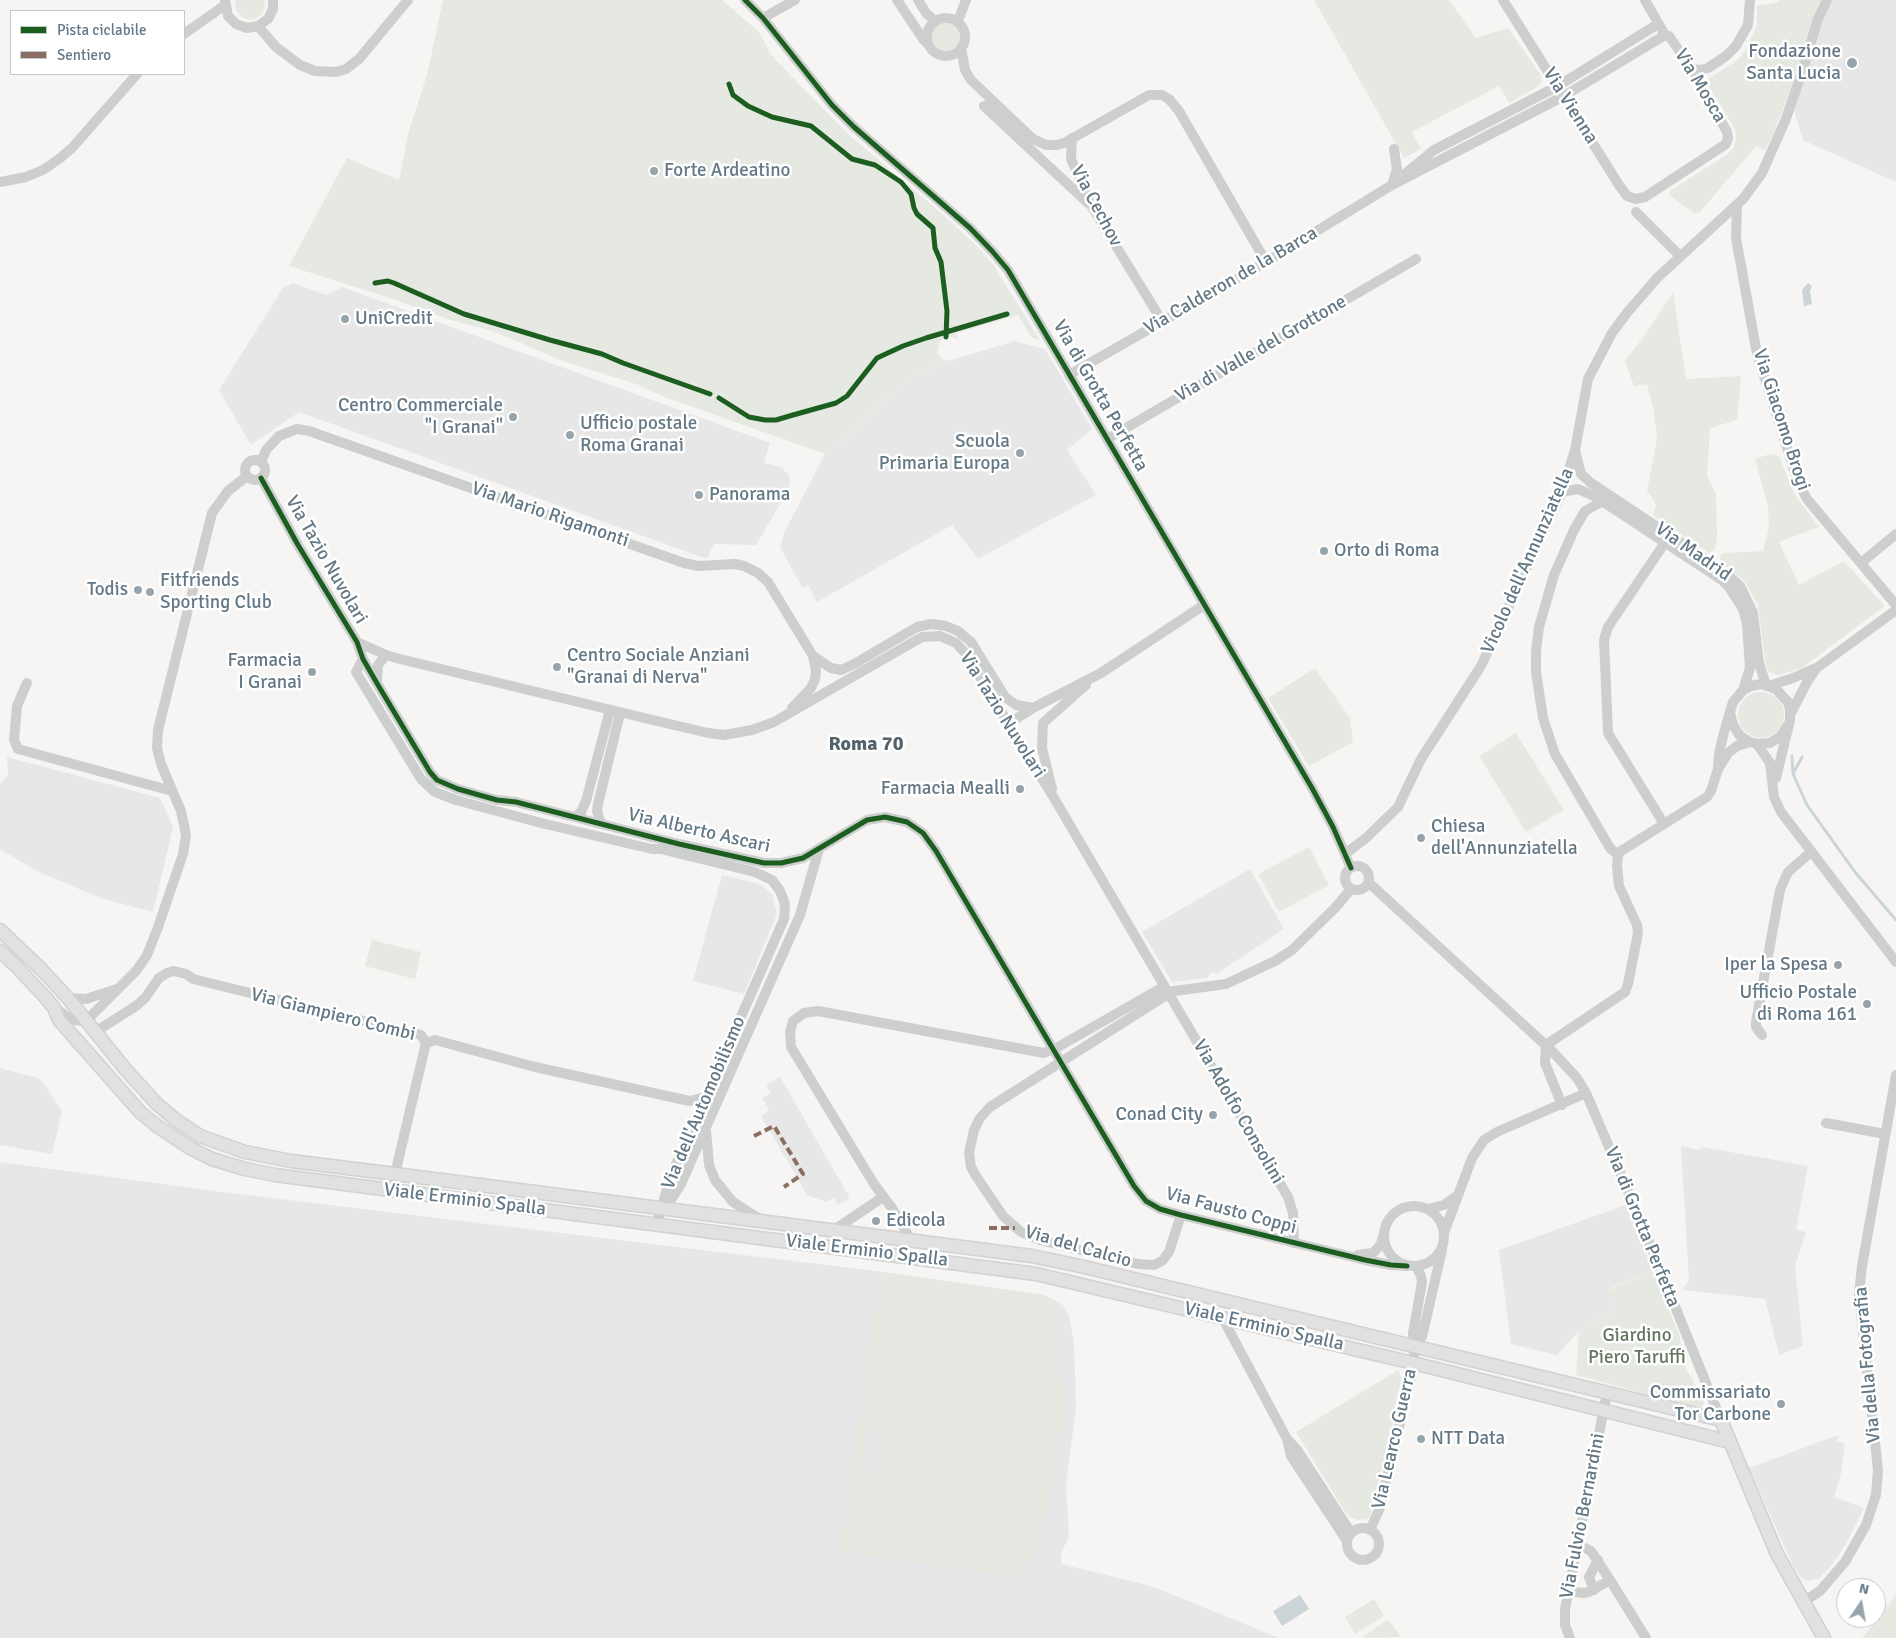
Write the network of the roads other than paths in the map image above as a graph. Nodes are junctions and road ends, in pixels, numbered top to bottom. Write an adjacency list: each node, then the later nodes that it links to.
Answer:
1 (273, 0): 17 (street)
2 (408, 0): 17 (street)
3 (745, 0): 13 (street, Via di Grotta Perfetta)
4 (795, 0): 13 (street)
5 (898, 0): 20 (street)
6 (918, 0): 14 (street)
7 (966, 0): 15 (street)
8 (1503, 0): 24 (street, Via Vienna)
9 (1646, 0): 16 (street, Via Mosca)
10 (1750, 0): 22 (street)
11 (1827, 0): 33 (street, Vicolo dell'Annunziatella)
12 (225, 2): 17 (street); 18 (street)
13 (763, 18): 40 (street, Via di Grotta Perfetta)
14 (935, 21): 15 (street); 20 (street)
15 (958, 21): 21 (street)
16 (1658, 24): 19 (street, Via Mosca); 24 (street, Via Calderon de la Barca)
17 (258, 26)
18 (185, 33)
19 (1665, 34): 22 (street, Via Mosca); 25 (street, Via Calderon de la Barca)
20 (929, 45): 21 (street)
21 (961, 48): 27 (street)
22 (1692, 69): 32 (street, Via Mosca)
23 (136, 75): 30 (street)
24 (1558, 86): 25 (street, Via Vienna); 31 (street, Via Calderon de la Barca)
25 (1564, 96): 31 (street, Via Calderon de la Barca); 32 (street, Via Vienna)
26 (984, 106): 27 (street)
27 (1002, 117): 28 (street); 34 (street)
28 (1072, 138): 34 (street, Via Cechov); 38 (street, Via Cechov)
29 (1394, 149): 31 (street)
30 (0, 182)
31 (1392, 185): 38 (street, Via Calderon de la Barca)
32 (1645, 197)
33 (1737, 205): 36 (street, Vicolo dell'Annunziatella); 51 (street, Via Giacomo Brogi)
34 (1092, 207): 39 (street, Via Cechov)
35 (1636, 212): 36 (street)
36 (1680, 256): 42 (street, Vicolo dell'Annunziatella)
37 (1416, 259): 41 (street, Via di Valle del Grottone)
38 (1266, 262): 39 (street, Via Calderon de la Barca)
39 (1162, 322): 40 (street, Via Calderon de la Barca)
40 (1069, 374): 41 (street, Via di Grotta Perfetta)
41 (1107, 439): 52 (street, Via di Grotta Perfetta)
42 (1575, 450): 46 (street, Vicolo dell'Annunziatella); 48 (street, Via Madrid)
43 (261, 462): 44 (street); 45 (street); 57 (street, Via Mario Rigamonti)
44 (247, 476): 45 (street); 79 (street)
45 (261, 478): 55 (street, Via Tazio Nuvolari)
46 (1562, 492): 47 (street, Via Madrid); 89 (street, Vicolo dell'Annunziatella)
47 (1603, 501): 48 (street, Via Madrid); 90 (street)
48 (1645, 524): 50 (street, Via Madrid)
49 (1896, 534): 51 (street)
50 (1667, 539): 65 (street, Via Madrid); 66 (street, Via Madrid); 85 (street)
51 (1861, 564): 53 (street, Via Giacomo Brogi)
52 (1204, 605): 61 (street); 89 (street, Via di Grotta Perfetta)
53 (1896, 605)
54 (1896, 610): 59 (street)
55 (357, 642): 56 (street, Via Tazio Nuvolari); 58 (street, Via Tazio Nuvolari)
56 (386, 655): 64 (street); 69 (street, Via Tazio Nuvolari)
57 (813, 656): 60 (street, Via Tazio Nuvolari); 71 (street, Via Tazio Nuvolari)
58 (363, 659): 64 (street, Via Tazio Nuvolari); 76 (street, Via Alberto Ascari)
59 (1822, 664): 65 (street); 72 (street)
60 (859, 667): 63 (street, Via Tazio Nuvolari); 67 (street, Via Tazio Nuvolari); 71 (street, Via Tazio Nuvolari)
61 (1101, 673): 68 (street); 80 (street, Via Tazio Nuvolari)
62 (27, 683): 79 (street)
63 (984, 684): 67 (street); 73 (street, Via Tazio Nuvolari)
64 (378, 685): 75 (street, Via Alberto Ascari)
65 (1767, 685): 66 (street); 72 (street)
66 (1743, 690): 70 (street)
67 (1006, 697): 68 (street, Via Tazio Nuvolari)
68 (1033, 708): 73 (street)
69 (615, 711): 71 (street, Via Tazio Nuvolari); 83 (street); 84 (street)
70 (1730, 712): 74 (street); 77 (street)
71 (787, 715)
72 (1789, 720): 74 (street); 78 (street)
73 (1008, 724): 80 (street, Via Tazio Nuvolari)
74 (1753, 743): 77 (street); 78 (street)
75 (417, 750): 76 (street); 81 (street, Via Alberto Ascari)
76 (407, 756): 82 (street, Via Alberto Ascari)
77 (1718, 769): 85 (street)
78 (1774, 789): 88 (street)
79 (172, 791): 100 (street)
80 (1054, 798): 101 (street, Via Tazio Nuvolari)
81 (516, 802): 82 (street); 83 (street, Via Alberto Ascari)
82 (512, 815): 86 (street, Via Alberto Ascari)
83 (575, 817): 84 (street, Via Alberto Ascari)
84 (601, 824): 86 (street, Via Alberto Ascari)
85 (1664, 824): 90 (street)
86 (678, 848): 87 (street, Via Alberto Ascari); 94 (street, Via Alberto Ascari)
87 (819, 849): 98 (street, Via dell'Automobilismo); 111 (street, Via Alberto Ascari)
88 (1811, 852): 99 (street); 108 (street)
89 (1345, 854): 91 (street, Via di Grotta Perfetta)
90 (1618, 855): 110 (street)
91 (1350, 868): 92 (street, Via di Grotta Perfetta); 93 (street, Via di Grotta Perfetta)
92 (1368, 882): 93 (street); 110 (street, Via di Grotta Perfetta)
93 (1351, 889): 101 (street)
94 (785, 913): 96 (street, Via dell'Automobilismo)
95 (0, 930): 103 (main road, Viale Erminio Spalla)
96 (772, 946): 98 (street); 102 (street, Via dell'Automobilismo)
97 (0, 951): 105 (main road, Viale Erminio Spalla)
98 (784, 951): 104 (street, Via dell'Automobilismo)
99 (1896, 962)
100 (118, 989): 103 (street); 106 (street)
101 (1166, 991): 111 (street); 112 (street); 135 (street, Via Adolfo Consolini)
102 (751, 994): 104 (street, Via dell'Automobilismo); 115 (street, Via dell'Automobilismo)
103 (68, 998): 106 (main road, Viale Erminio Spalla)
104 (763, 999): 118 (street, Via dell'Automobilismo)
105 (54, 1008): 106 (street); 121 (main road, Viale Erminio Spalla)
106 (86, 1021): 107 (main road, Viale Erminio Spalla)
107 (95, 1032): 109 (street, Via Giampiero Combi); 120 (main road, Viale Erminio Spalla)
108 (1762, 1035)
109 (426, 1043): 115 (street, Via Giampiero Combi); 120 (street)
110 (1546, 1045): 114 (street, Via di Grotta Perfetta); 116 (street)
111 (1053, 1050): 112 (street, Via Fausto Coppi); 123 (street)
112 (1060, 1063): 127 (street, Via Fausto Coppi); 127 (street, Via del Calcio)
113 (1896, 1075): 119 (street, Via della Fotografia)
114 (1586, 1093): 116 (street); 146 (street, Via di Grotta Perfetta)
115 (705, 1097): 125 (street, Via dell'Automobilismo)
116 (1562, 1105): 122 (street)
117 (1826, 1124): 119 (street)
118 (706, 1126): 125 (street, Via dell'Automobilismo); 129 (street, Via dell'Automobilismo)
119 (1885, 1134): 155 (street, Via della Fotografia)
120 (395, 1174): 121 (street); 124 (main road, Viale Erminio Spalla)
121 (399, 1192): 128 (main road, Viale Erminio Spalla)
122 (1459, 1194): 126 (street); 132 (street)
123 (883, 1196): 131 (street); 134 (street)
124 (623, 1203): 125 (main road, Viale Erminio Spalla); 128 (street)
125 (662, 1208): 129 (main road, Viale Erminio Spalla); 130 (street)
126 (1428, 1210): 132 (street); 133 (street)
127 (1181, 1216): 135 (street, Via Fausto Coppi)
128 (621, 1220): 130 (main road, Viale Erminio Spalla)
129 (762, 1220): 131 (main road, Viale Erminio Spalla)
130 (657, 1224): 140 (main road, Viale Erminio Spalla)
131 (834, 1230): 134 (main road, Viale Erminio Spalla)
132 (1444, 1233): 136 (street)
133 (1384, 1235): 137 (street, Via Fausto Coppi); 138 (street)
134 (911, 1240): 139 (main road, Viale Erminio Spalla)
135 (1294, 1243): 137 (street, Via Fausto Coppi)
136 (1442, 1248): 138 (street); 142 (street, Via Learco Guerra)
137 (1337, 1253): 138 (street, Via Fausto Coppi)
138 (1412, 1266): 142 (street, Via Learco Guerra)
139 (1212, 1298): 140 (street); 142 (main road, Viale Erminio Spalla)
140 (1208, 1314): 141 (main road, Viale Erminio Spalla)
141 (1222, 1317): 143 (main road, Viale Erminio Spalla); 149 (street)
142 (1415, 1347): 143 (street, Via Learco Guerra); 144 (main road, Viale Erminio Spalla)
143 (1413, 1362): 145 (main road, Viale Erminio Spalla); 148 (street, Via Learco Guerra)
144 (1606, 1393): 145 (street, Via Fulvio Bernardini); 146 (main road, Viale Erminio Spalla)
145 (1603, 1410): 147 (main road, Viale Erminio Spalla); 150 (street, Via Fulvio Bernardini)
146 (1721, 1420): 147 (main road, Via di Grotta Perfetta)
147 (1730, 1442): 155 (main road, Via di Grotta Perfetta)
148 (1370, 1530): 149 (street); 149 (street)
149 (1349, 1537)
150 (1577, 1544): 151 (street); 153 (street, Via Fulvio Bernardini)
151 (1598, 1560): 152 (street); 154 (street)
152 (1610, 1580): 154 (street); 157 (street)
153 (1568, 1590): 154 (street); 156 (street, Via Fulvio Bernardini)
154 (1594, 1590)
155 (1802, 1600): 158 (main road, Via di Grotta Perfetta)
156 (1570, 1638)
157 (1646, 1638)
158 (1824, 1638)

